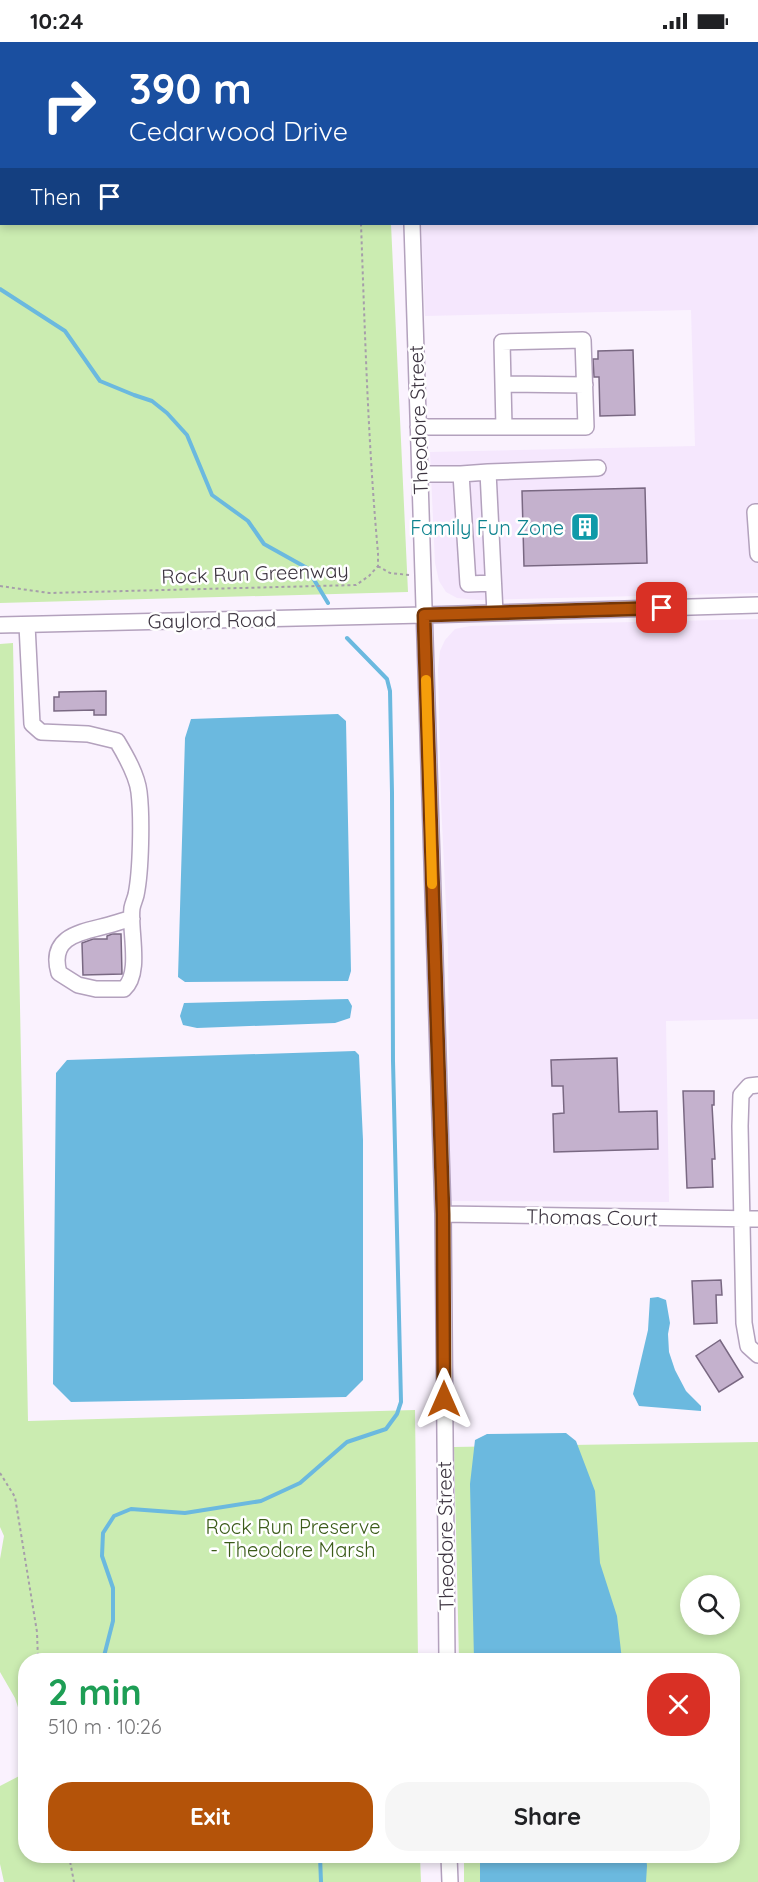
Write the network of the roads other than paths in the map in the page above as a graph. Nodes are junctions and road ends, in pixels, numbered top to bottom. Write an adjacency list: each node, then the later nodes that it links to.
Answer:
1 (412, 225): 4 (street, Theodore Street)
2 (503, 384): 3 (street); 3 (street); 5 (street)
3 (585, 385): 5 (street)
4 (418, 427): 5 (street); 8 (street, Theodore Street)
5 (504, 427)
6 (598, 468): 7 (street)
7 (488, 472): 9 (street); 12 (street)
8 (420, 474): 9 (street); 15 (street, Theodore Street)
9 (461, 474): 12 (street)
10 (758, 512): 11 (street)
11 (758, 554)
12 (493, 583): 14 (street)
13 (758, 605): 14 (street, Gaylord Road)
14 (495, 613): 15 (street, Gaylord Road)
15 (424, 615): 17 (street, Gaylord Road); 20 (street, Theodore Street)
16 (0, 625): 17 (street, Gaylord Road)
17 (27, 625): 18 (street)
18 (132, 919): 18 (street)
19 (758, 1085): 22 (street)
20 (443, 1214): 22 (street, Thomas Court); 24 (street, Theodore Street)
21 (758, 1219): 22 (street, Thomas Court)
22 (742, 1220): 23 (street)
23 (758, 1355)
24 (447, 1653)
25 (449, 1863): 26 (street)
26 (450, 1882)

